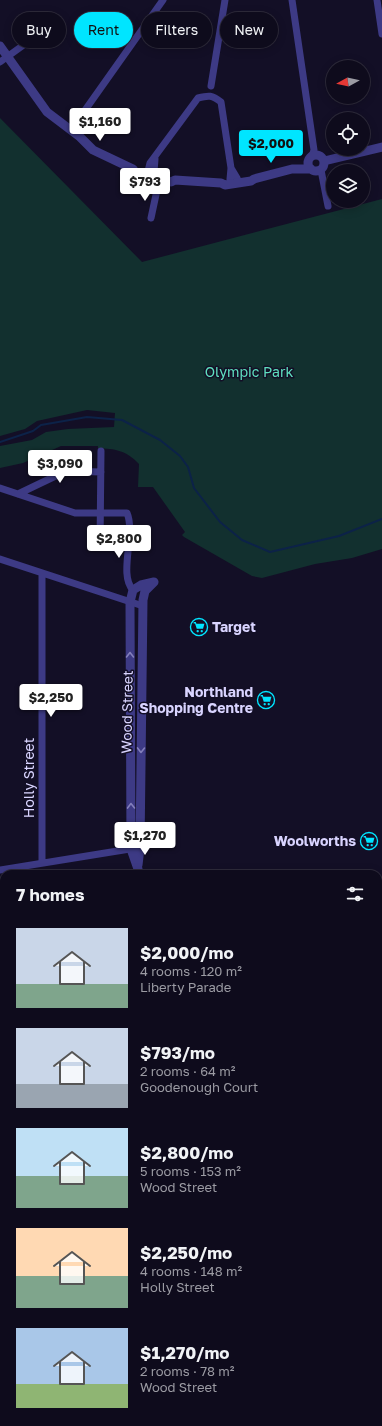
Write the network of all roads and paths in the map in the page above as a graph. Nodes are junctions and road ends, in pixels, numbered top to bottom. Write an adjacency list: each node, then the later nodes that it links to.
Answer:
1 (162, 0): 10 (street)
2 (225, 0): 9 (street)
3 (292, 0): 12 (street)
4 (378, 0): 5 (street)
5 (382, 34)
6 (0, 46): 8 (street)
7 (19, 48): 8 (street)
8 (4, 59): 10 (street)
9 (211, 86)
10 (71, 130): 13 (street)
11 (382, 146): 12 (street)
12 (316, 163): 14 (street); 15 (street)
13 (157, 175): 14 (street); 14 (street); 16 (street)
14 (234, 181)
15 (326, 199)
16 (151, 218)
17 (101, 450): 18 (street)
18 (101, 472): 20 (street); 21 (street)
19 (0, 488): 20 (street)
20 (18, 494): 21 (street)
21 (101, 513): 22 (street); 25 (street, Wood Street)
22 (100, 546)
23 (0, 559): 24 (street)
24 (42, 574): 26 (street); 31 (street, Holly Street)
25 (133, 590): 26 (street, Wood Street); 27 (street); 27 (street, Wood Street)
26 (130, 602): 27 (street); 29 (street, Wood Street)
27 (143, 603): 28 (street, Wood Street)
28 (142, 633): 29 (street); 30 (street, Wood Street, one-way to 30)
29 (130, 640): 30 (street, Wood Street, one-way to 29)
30 (136, 849): 31 (street); 33 (street, Wood Street)
31 (42, 863): 32 (street)
32 (0, 870)
33 (138, 870)

